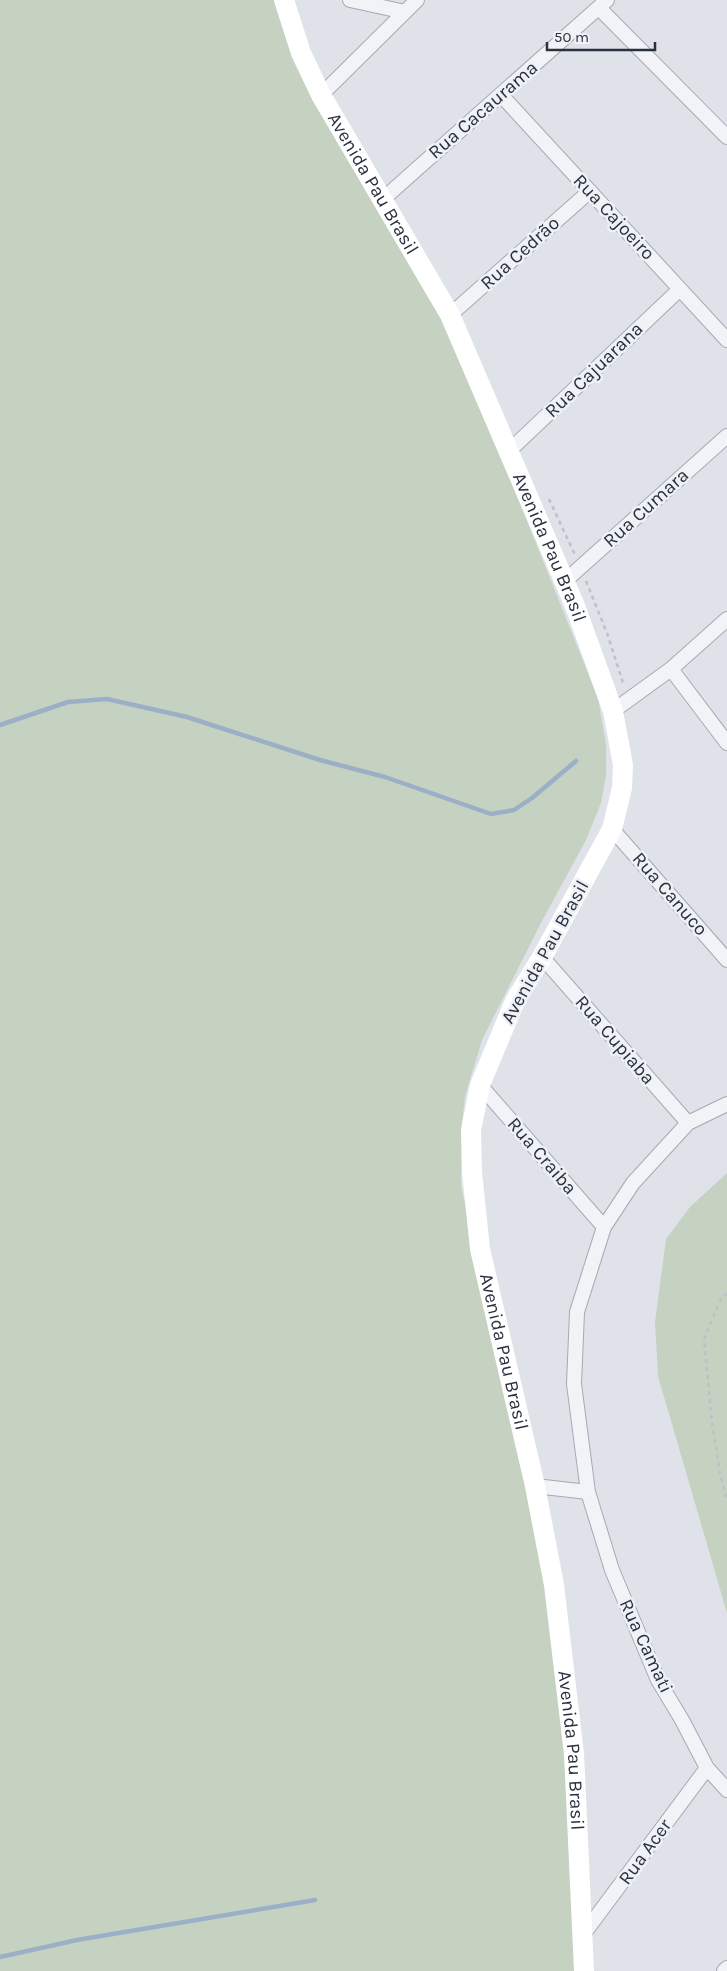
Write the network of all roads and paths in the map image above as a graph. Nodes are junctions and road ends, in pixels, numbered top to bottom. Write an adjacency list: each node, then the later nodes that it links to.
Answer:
1 (284, 0): 6 (main road, Avenida Pau Brasil)
2 (350, 0): 5 (street)
3 (417, 0): 5 (street)
4 (603, 4): 7 (street, Rua Cacaurama); 8 (street)
5 (405, 12): 6 (street)
6 (321, 95): 10 (main road, Avenida Pau Brasil)
7 (501, 95): 9 (street, Rua Cajoeiro); 10 (street, Rua Cacaurama)
8 (727, 136)
9 (590, 191): 11 (street, Rua Cajoeiro); 12 (street, Rua Cedrão)
10 (382, 200): 12 (main road, Avenida Pau Brasil)
11 (680, 288): 13 (street, Rua Cajoeiro); 15 (street, Rua Cajuarana)
12 (450, 315): 15 (main road, Avenida Pau Brasil)
13 (727, 340)
14 (727, 436): 16 (street, Rua Cumara)
15 (508, 452): 16 (main road, Avenida Pau Brasil)
16 (565, 581): 19 (main road, Avenida Pau Brasil)
17 (727, 619): 18 (street)
18 (671, 669): 19 (street); 20 (street)
19 (613, 710): 21 (main road, Avenida Pau Brasil)
20 (727, 743)
21 (612, 828): 22 (main road, Avenida Pau Brasil); 23 (street, Rua Canuco)
22 (542, 957): 24 (main road, Avenida Pau Brasil); 26 (street, Rua Cupiaba)
23 (727, 960)
24 (480, 1085): 27 (street, Rua Craiba); 29 (main road, Avenida Pau Brasil)
25 (727, 1104): 26 (street)
26 (688, 1123): 27 (street, Rua Camati)
27 (604, 1227): 30 (street, Rua Camati)
28 (727, 1293): 31 (path)
29 (536, 1486): 30 (street); 34 (main road, Avenida Pau Brasil)
30 (588, 1492): 32 (street, Rua Camati)
31 (727, 1499)
32 (707, 1768): 33 (street, Rua Camati); 34 (street, Rua Acer)
33 (727, 1790)
34 (582, 1936): 36 (main road, Avenida Pau Brasil)
35 (727, 1968): 37 (street)
36 (584, 1971)
37 (724, 1971)

